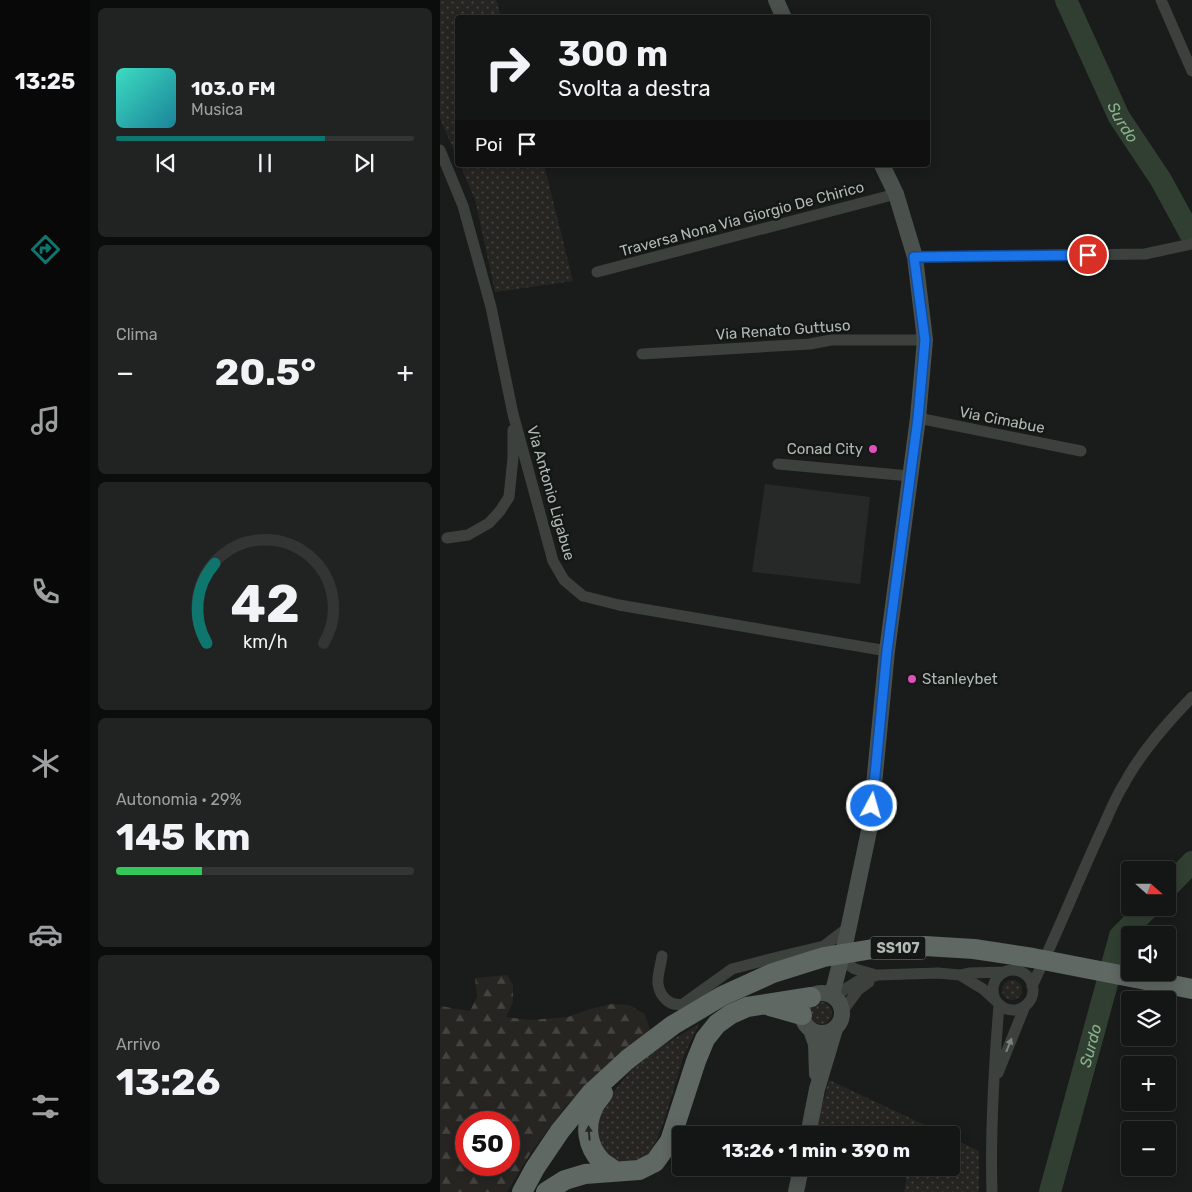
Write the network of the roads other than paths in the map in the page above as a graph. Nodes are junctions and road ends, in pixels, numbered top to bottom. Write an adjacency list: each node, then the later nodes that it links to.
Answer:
1 (776, 0): 3 (main road)
2 (1161, 0): 4 (street)
3 (783, 15)
4 (1192, 71)
5 (440, 150): 13 (street, Via Antonio Ligabue)
6 (883, 167): 7 (main road)
7 (896, 194): 9 (main road); 10 (street, Traversa Nona Via Giorgio De Chirico)
8 (1192, 244): 9 (street)
9 (914, 257): 11 (main road)
10 (597, 272)
11 (925, 340): 12 (street, Via Renato Guttuso); 14 (main road)
12 (642, 354)
13 (513, 414): 18 (street); 19 (street, Via Antonio Ligabue)
14 (918, 418): 15 (street, Via Cimabue); 17 (main road)
15 (1081, 451)
16 (778, 464): 17 (street)
17 (910, 476): 19 (main road)
18 (447, 538)
19 (887, 651): 22 (main road)
20 (1192, 697): 21 (street)
21 (1061, 923): 26 (street); 29 (street)
22 (848, 934): 23 (street); 24 (main road); 31 (main road)
23 (662, 956)
24 (842, 960): 27 (street); 31 (main road)
25 (1005, 972): 26 (street); 28 (street); 32 (street)
26 (1022, 972): 29 (street)
27 (878, 975): 28 (street); 31 (street)
28 (960, 975): 32 (street)
29 (1032, 986): 34 (street)
30 (1192, 989): 37 (highway, SS107, bridge)
31 (828, 999): 33 (highway); 35 (main road); 36 (main road)
32 (997, 1003): 34 (street); 38 (street)
33 (760, 1004): 35 (highway); 41 (highway)
34 (1025, 1006): 38 (street, one-way to 34)
35 (807, 1022): 36 (main road); 39 (main road)
36 (835, 1028): 39 (main road)
37 (628, 1059): 41 (highway, one-way to 37); 43 (highway, SS107)
38 (994, 1084): 46 (street)
39 (818, 1089): 40 (main road)
40 (810, 1126)
41 (615, 1171): 44 (highway)
42 (799, 1176): 45 (main road)
43 (522, 1192)
44 (546, 1192)
45 (796, 1192)
46 (992, 1192)

